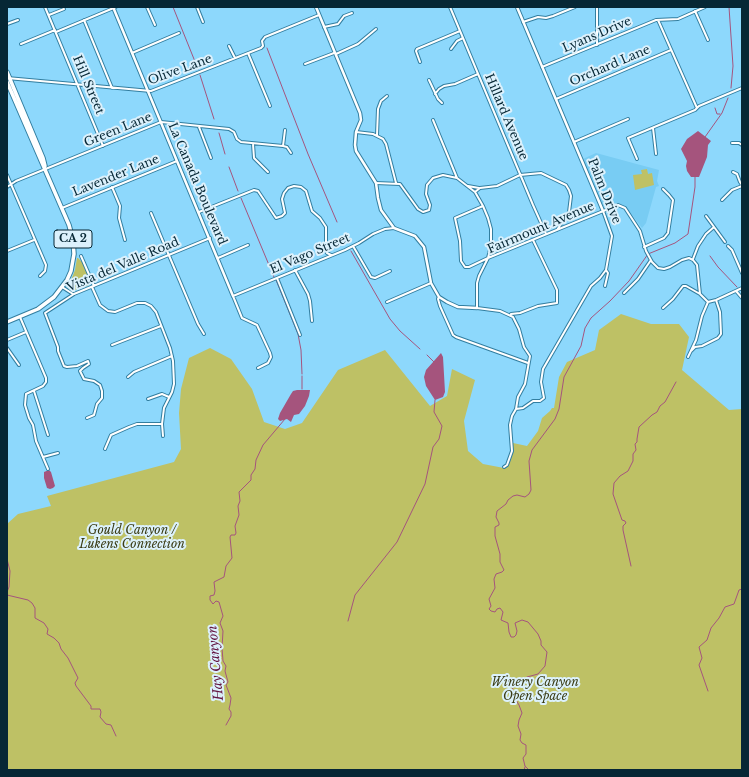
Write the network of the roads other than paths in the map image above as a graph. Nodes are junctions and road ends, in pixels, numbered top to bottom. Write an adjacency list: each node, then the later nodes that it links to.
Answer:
1 (45, 7): 14 (street, Hill Street)
2 (114, 7): 17 (street); 35 (street, La Canada Boulevard)
3 (147, 7): 22 (street)
4 (197, 7): 19 (street)
5 (316, 7): 15 (street)
6 (450, 7): 25 (street, Hillard Avenue)
7 (517, 7): 20 (street, Palm Drive)
8 (575, 7): 20 (street)
9 (597, 7): 31 (street)
10 (705, 7): 12 (street, Lyans Drive)
11 (64, 9): 14 (street)
12 (695, 11): 18 (street, Lyans Drive); 29 (street)
13 (352, 13): 23 (street)
14 (49, 15): 26 (street, Hill Street)
15 (319, 15): 23 (street); 36 (street, Olive Lane)
16 (18, 20): 21 (street)
17 (84, 20): 26 (street); 47 (street)
18 (658, 20): 31 (street, Lyans Drive); 34 (street)
19 (203, 22)
20 (523, 22): 41 (street, Palm Drive)
21 (7, 24)
22 (155, 25)
23 (324, 28): 37 (street)
24 (376, 29): 37 (street)
25 (460, 30): 28 (street, Hillard Avenue); 39 (street)
26 (55, 31): 30 (street); 46 (street, Hill Street)
27 (179, 33): 35 (street)
28 (463, 38): 33 (street); 43 (street, Hillard Avenue)
29 (708, 40)
30 (21, 44)
31 (597, 45): 41 (street, Lyans Drive)
32 (229, 46): 38 (street)
33 (451, 49)
34 (671, 50): 53 (street, Orchard Lane); 56 (street)
35 (132, 53): 49 (street, La Canada Boulevard)
36 (248, 53): 38 (street, Olive Lane); 55 (street)
37 (334, 53): 40 (street); 63 (street)
38 (235, 58): 49 (street, Olive Lane)
39 (420, 62)
40 (305, 64)
41 (542, 67): 53 (street, Palm Drive)
42 (7, 72): 44 (main road, CA 2)
43 (478, 74): 51 (street); 79 (street, Hillard Avenue)
44 (8, 80): 46 (street, Olive Lane); 50 (main road, CA 2); 76 (main road, CA 2)
45 (428, 80): 51 (street)
46 (78, 85): 47 (street, Olive Lane); 69 (street, Hill Street)
47 (112, 88): 49 (street, Olive Lane)
48 (742, 88): 56 (street)
49 (148, 92): 59 (street, La Canada Boulevard)
50 (9, 93): 76 (main road, CA 2)
51 (436, 94): 54 (street)
52 (387, 96): 64 (street)
53 (556, 99): 65 (street, Palm Drive)
54 (442, 102)
55 (270, 106)
56 (697, 108): 61 (street)
57 (628, 119): 65 (street)
58 (433, 120): 81 (street)
59 (161, 122): 60 (street, Green Lane); 69 (street, Green Lane); 75 (street, La Canada Boulevard)
60 (199, 127): 67 (street, Green Lane); 73 (street)
61 (653, 128): 72 (street); 74 (street)
62 (285, 130): 70 (street)
63 (356, 132): 64 (street); 82 (street)
64 (377, 136): 83 (street)
65 (574, 142): 95 (street, Palm Drive)
66 (732, 143): 68 (street)
67 (253, 144): 70 (street, Green Lane); 77 (street)
68 (742, 145)
69 (103, 146): 76 (street, Green Lane)
70 (283, 146): 71 (street)
71 (292, 153)
72 (656, 154)
73 (212, 158)
74 (637, 159)
75 (177, 161): 88 (street, Lavender Lane); 96 (street, La Canada Boulevard)
76 (46, 169): 84 (street, Green Lane); 94 (main road, CA 2)
77 (268, 172)
78 (733, 172): 86 (street)
79 (520, 174): 89 (street); 101 (street); 102 (street, Hillard Avenue)
80 (7, 175): 84 (street)
81 (457, 178): 83 (street); 85 (street)
82 (376, 183): 83 (street); 100 (street)
83 (396, 183)
84 (11, 184): 87 (street, Green Lane); 104 (street)
85 (466, 186): 89 (street); 91 (street)
86 (742, 186): 92 (street)
87 (7, 187)
88 (112, 187): 94 (street, Lavender Lane); 105 (street)
89 (480, 188): 91 (street)
90 (663, 189): 111 (street)
91 (475, 192): 93 (street)
92 (722, 200)
93 (483, 206): 117 (street); 117 (street)
94 (62, 208): 129 (main road, CA 2)
95 (603, 210): 101 (street, Fairmount Avenue); 111 (street, Fairmount Avenue); 121 (street, Palm Drive)
96 (199, 212): 103 (street, La Canada Boulevard); 115 (street)
97 (151, 213): 113 (street)
98 (706, 216): 99 (street)
99 (714, 227): 107 (street); 119 (street)
100 (394, 228): 109 (street, El Vago Street); 126 (street)
101 (556, 230): 102 (street, Fairmount Avenue)
102 (546, 234): 106 (street, Fairmount Avenue)
103 (210, 238): 113 (street, Vista del Valle Road); 116 (street, La Canada Boulevard)
104 (34, 240): 112 (street); 124 (street)
105 (125, 240)
106 (533, 240): 117 (street, Fairmount Avenue); 143 (street)
107 (725, 242)
108 (248, 245): 116 (street)
109 (354, 246): 115 (street, El Vago Street); 122 (street)
110 (728, 246): 123 (street)
111 (644, 247): 118 (street, Fairmount Avenue)
112 (7, 251)
113 (169, 255): 127 (street, Vista del Valle Road); 149 (street)
114 (81, 256): 127 (street)
115 (331, 256): 120 (street, El Vago Street)
116 (218, 258): 135 (street, La Canada Boulevard)
117 (488, 258): 141 (street, Fairmount Avenue)
118 (650, 258): 119 (street); 132 (street)
119 (693, 260): 134 (street)
120 (295, 270): 125 (street, El Vago Street); 145 (street)
121 (606, 270): 128 (street, Palm Drive); 164 (street)
122 (390, 271)
123 (742, 273)
124 (40, 276)
125 (276, 278): 135 (street, El Vago Street); 150 (street)
126 (431, 283): 136 (street); 139 (street)
127 (93, 286): 133 (street, Vista del Valle Road); 147 (street)
128 (605, 286)
129 (62, 287): 133 (street); 144 (main road, CA 2)
130 (742, 288): 131 (street)
131 (736, 291): 137 (street); 138 (street)
132 (624, 293)
133 (74, 294): 165 (street, Vista del Valle Road)
134 (700, 294): 140 (street); 142 (street)
135 (233, 296): 159 (street, La Canada Boulevard)
136 (440, 297): 141 (street); 157 (street)
137 (742, 298)
138 (716, 300): 140 (street); 154 (street)
139 (387, 302)
140 (708, 302): 154 (street)
141 (476, 308): 143 (street)
142 (663, 308)
143 (510, 314): 157 (street)
144 (20, 317): 146 (main road, CA 2); 148 (street)
145 (312, 321)
146 (7, 322)
147 (161, 326): 152 (street); 155 (street)
148 (26, 332): 151 (street); 161 (street)
149 (204, 334)
150 (300, 335)
151 (7, 340)
152 (112, 345)
153 (7, 348): 158 (street)
154 (691, 351): 156 (street)
155 (172, 356): 160 (street); 162 (street)
156 (688, 357)
157 (529, 363): 164 (street)
158 (19, 365)
159 (258, 368)
160 (128, 377)
161 (34, 391): 167 (street); 171 (street)
162 (169, 397): 163 (street); 166 (street)
163 (148, 399)
164 (516, 408): 172 (street)
165 (87, 418)
166 (162, 424): 168 (street); 169 (street)
167 (48, 435)
168 (163, 436)
169 (105, 448)
170 (58, 453): 171 (street)
171 (43, 457): 173 (street)
172 (504, 467)
173 (48, 469)

